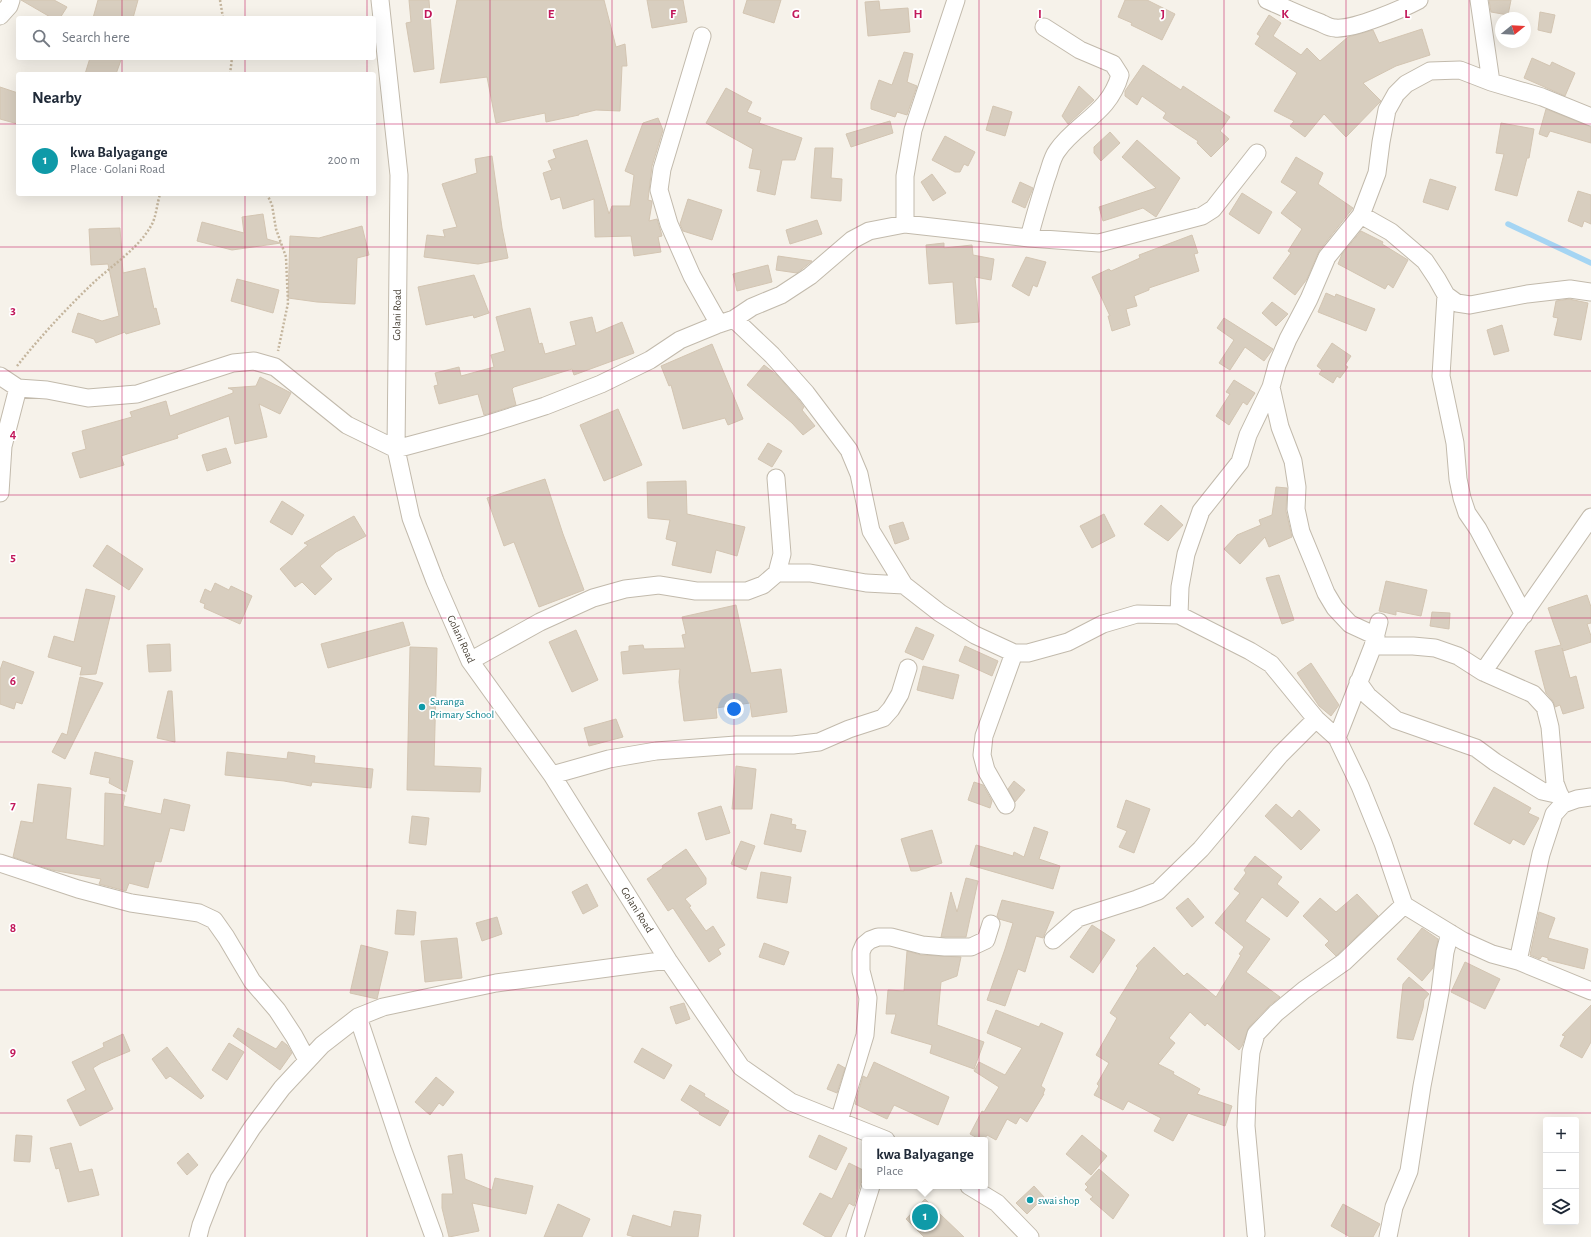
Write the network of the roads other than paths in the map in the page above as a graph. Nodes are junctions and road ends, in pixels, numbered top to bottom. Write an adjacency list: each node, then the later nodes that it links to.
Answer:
1 (11, 0): 7 (street)
2 (380, 0): 21 (street, Golani Road)
3 (956, 0): 14 (street)
4 (1267, 0): 5 (street)
5 (1419, 0)
6 (1479, 0): 10 (street)
7 (0, 16)
8 (1044, 27): 15 (street)
9 (702, 36): 18 (street)
10 (1491, 82): 11 (street); 13 (street)
11 (1591, 117)
12 (1257, 153): 15 (street)
13 (1361, 215): 17 (street); 20 (street)
14 (905, 224): 15 (street); 18 (street)
15 (1029, 238)
16 (1591, 292): 17 (street)
17 (1446, 295): 28 (street)
18 (727, 322): 21 (street); 26 (street)
19 (8, 381): 21 (street); 23 (street)
20 (1271, 387): 27 (street); 29 (street)
21 (396, 448): 31 (street, Golani Road)
22 (776, 478): 25 (street)
23 (0, 493)
24 (1591, 517): 28 (street)
25 (777, 574): 26 (street); 31 (street)
26 (904, 585): 30 (street)
27 (1179, 615): 30 (street); 35 (street)
28 (1524, 615): 33 (street)
29 (1376, 635): 33 (street); 34 (street)
30 (1014, 653): 40 (street)
31 (470, 661): 37 (street, Golani Road)
32 (908, 668): 37 (street)
33 (1483, 672): 39 (street)
34 (1358, 682): 36 (street); 39 (street)
35 (1316, 719): 36 (street); 45 (street)
36 (1337, 738): 42 (street)
37 (552, 775): 46 (street, Golani Road)
38 (1591, 797): 39 (street)
39 (1562, 799): 47 (street)
40 (1006, 805)
41 (0, 863): 50 (street)
42 (1404, 905): 44 (street); 55 (street)
43 (991, 924): 51 (street)
44 (1450, 933): 47 (street); 60 (street)
45 (1052, 940)
46 (668, 960): 49 (street); 51 (street, Golani Road)
47 (1518, 961): 48 (street)
48 (1591, 991)
49 (358, 1017): 50 (street); 57 (street)
50 (307, 1060): 56 (street)
51 (839, 1121): 52 (street, Golani Road)
52 (879, 1137)
53 (869, 1189): 58 (street)
54 (974, 1189): 59 (street)
55 (1256, 1234)
56 (198, 1237)
57 (434, 1237)
58 (855, 1237)
59 (1030, 1237)
60 (1388, 1237)

